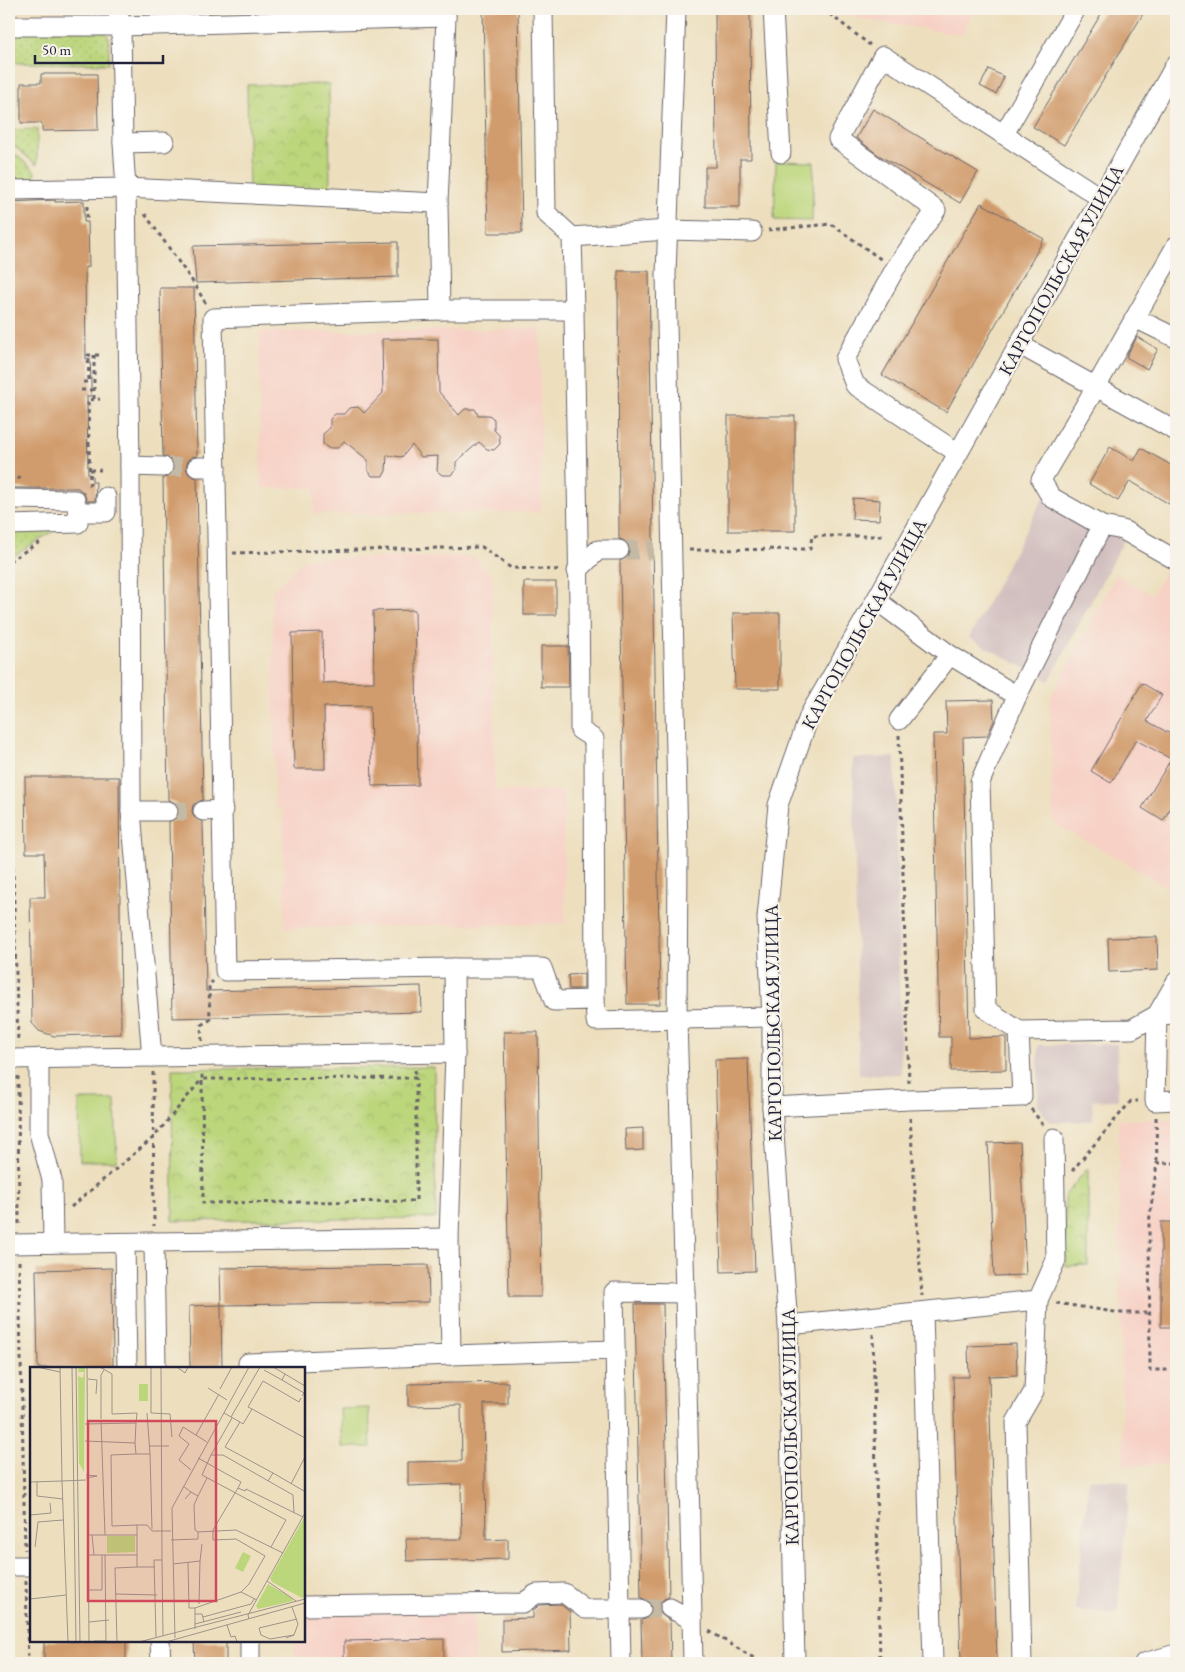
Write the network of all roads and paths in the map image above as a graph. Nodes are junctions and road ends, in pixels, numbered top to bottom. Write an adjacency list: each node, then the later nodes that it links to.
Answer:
1 (543, 9): 24 (street)
2 (676, 9): 22 (street)
3 (773, 9): 14 (street)
4 (823, 9): 9 (path)
5 (1076, 9): 11 (street)
6 (446, 13): 7 (street); 18 (street)
7 (119, 17): 8 (street); 13 (street)
8 (9, 26)
9 (883, 56): 11 (street); 26 (street)
10 (1176, 64): 17 (street, КАРГОПОЛЬСКАЯ УЛИЦА)
11 (1004, 134): 17 (street)
12 (164, 142): 13 (street)
13 (123, 143): 15 (street)
14 (781, 153)
15 (126, 188): 16 (street); 18 (street); 43 (street)
16 (9, 190)
17 (1101, 198): 32 (street, КАРГОПОЛЬСКАЯ УЛИЦА)
18 (438, 203): 27 (street)
19 (86, 207): 21 (path)
20 (143, 212): 29 (path)
21 (87, 222)
22 (666, 230): 23 (street); 24 (street); 59 (street)
23 (752, 232): 26 (path)
24 (572, 237): 28 (street)
25 (1176, 246): 30 (street)
26 (895, 269): 42 (street)
27 (440, 310): 28 (street); 29 (street)
28 (574, 310): 62 (street)
29 (213, 318): 46 (street)
30 (1135, 318): 31 (street); 36 (street)
31 (1176, 338)
32 (1020, 345): 36 (street); 42 (street, КАРГОПОЛЬСКАЯ УЛИЦА)
33 (94, 355): 34 (path); 37 (path); 37 (path)
34 (99, 355)
35 (9, 381): 38 (path)
36 (1096, 387): 41 (street); 56 (street)
37 (94, 390): 40 (path)
38 (10, 391)
39 (100, 399): 40 (path)
40 (94, 400): 47 (path)
41 (1176, 432)
42 (958, 453): 63 (street, КАРГОПОЛЬСКАЯ УЛИЦА)
43 (130, 466): 44 (street); 69 (street)
44 (163, 467)
45 (197, 467): 46 (street)
46 (216, 467): 60 (street)
47 (90, 470): 48 (path); 51 (path)
48 (101, 470)
49 (9, 478): 50 (path)
50 (22, 478)
51 (88, 484)
52 (106, 496): 54 (street)
53 (9, 499): 54 (street)
54 (78, 512): 55 (street)
55 (9, 524)
56 (1102, 526): 61 (street); 65 (street)
57 (883, 536): 59 (path)
58 (620, 550): 62 (street)
59 (663, 550): 79 (street)
60 (218, 554): 62 (path); 68 (street)
61 (1176, 560)
62 (577, 570): 75 (street)
63 (876, 600): 64 (street); 78 (street, КАРГОПОЛЬСКАЯ УЛИЦА)
64 (950, 655): 65 (street); 66 (street)
65 (1016, 696): 80 (street)
66 (899, 720): 90 (path)
67 (9, 731): 86 (path)
68 (223, 810): 71 (street); 73 (street)
69 (131, 811): 70 (street); 84 (street)
70 (168, 811)
71 (203, 811)
72 (454, 968): 73 (street); 75 (street); 81 (street)
73 (225, 971): 83 (path)
74 (1176, 982): 77 (street)
75 (595, 1000): 79 (street)
76 (1176, 1014): 77 (street)
77 (1157, 1015): 80 (street); 91 (street)
78 (772, 1017): 79 (street); 93 (street, КАРГОПОЛЬСКАЯ УЛИЦА)
79 (677, 1020): 105 (street)
80 (1019, 1031): 89 (street)
81 (455, 1053): 82 (street); 100 (street)
82 (415, 1054): 83 (street); 87 (path)
83 (202, 1056): 84 (street); 88 (path)
84 (152, 1057): 85 (street); 94 (path)
85 (38, 1058): 86 (street); 99 (street)
86 (14, 1059): 104 (path)
87 (416, 1078): 88 (path); 88 (path)
88 (202, 1079): 94 (path)
89 (1022, 1097): 90 (street); 95 (path)
90 (909, 1100): 93 (street); 107 (path)
91 (1156, 1100): 92 (street); 97 (path); 98 (path)
92 (1176, 1100)
93 (772, 1107): 110 (street, КАРГОПОЛЬСКАЯ УЛИЦА)
94 (154, 1136): 99 (path); 101 (path)
95 (1054, 1138): 98 (street)
96 (1176, 1163): 97 (path)
97 (1157, 1164): 108 (path)
98 (1056, 1191): 106 (street)
99 (52, 1222): 102 (street)
100 (449, 1238): 101 (street); 112 (street)
101 (154, 1242): 103 (street); 114 (street)
102 (53, 1243): 103 (street); 104 (street)
103 (125, 1243): 113 (street)
104 (14, 1244): 117 (path)
105 (685, 1293): 111 (street); 122 (street)
106 (1038, 1300): 107 (street); 108 (path); 135 (street)
107 (923, 1312): 109 (street); 134 (street)
108 (1150, 1313): 116 (path)
109 (872, 1317): 110 (street); 133 (path)
110 (788, 1325): 132 (street, КАРГОПОЛЬСКАЯ УЛИЦА)
111 (615, 1350): 112 (street); 120 (street)
112 (451, 1355): 115 (street)
113 (127, 1367)
114 (156, 1367)
115 (248, 1367)
116 (1176, 1370)
117 (22, 1566): 126 (path)
118 (305, 1606): 120 (street)
119 (670, 1608): 122 (street)
120 (620, 1609): 121 (street); 129 (street)
121 (641, 1609)
122 (692, 1620): 130 (street); 131 (path)
123 (160, 1642): 127 (street)
124 (250, 1642): 128 (street)
125 (1176, 1654): 136 (street)
126 (28, 1663)
127 (161, 1663)
128 (250, 1663)
129 (621, 1663)
130 (693, 1663)
131 (762, 1663)
132 (795, 1663)
133 (880, 1663)
134 (933, 1663)
135 (1022, 1663)
136 (1144, 1663)

